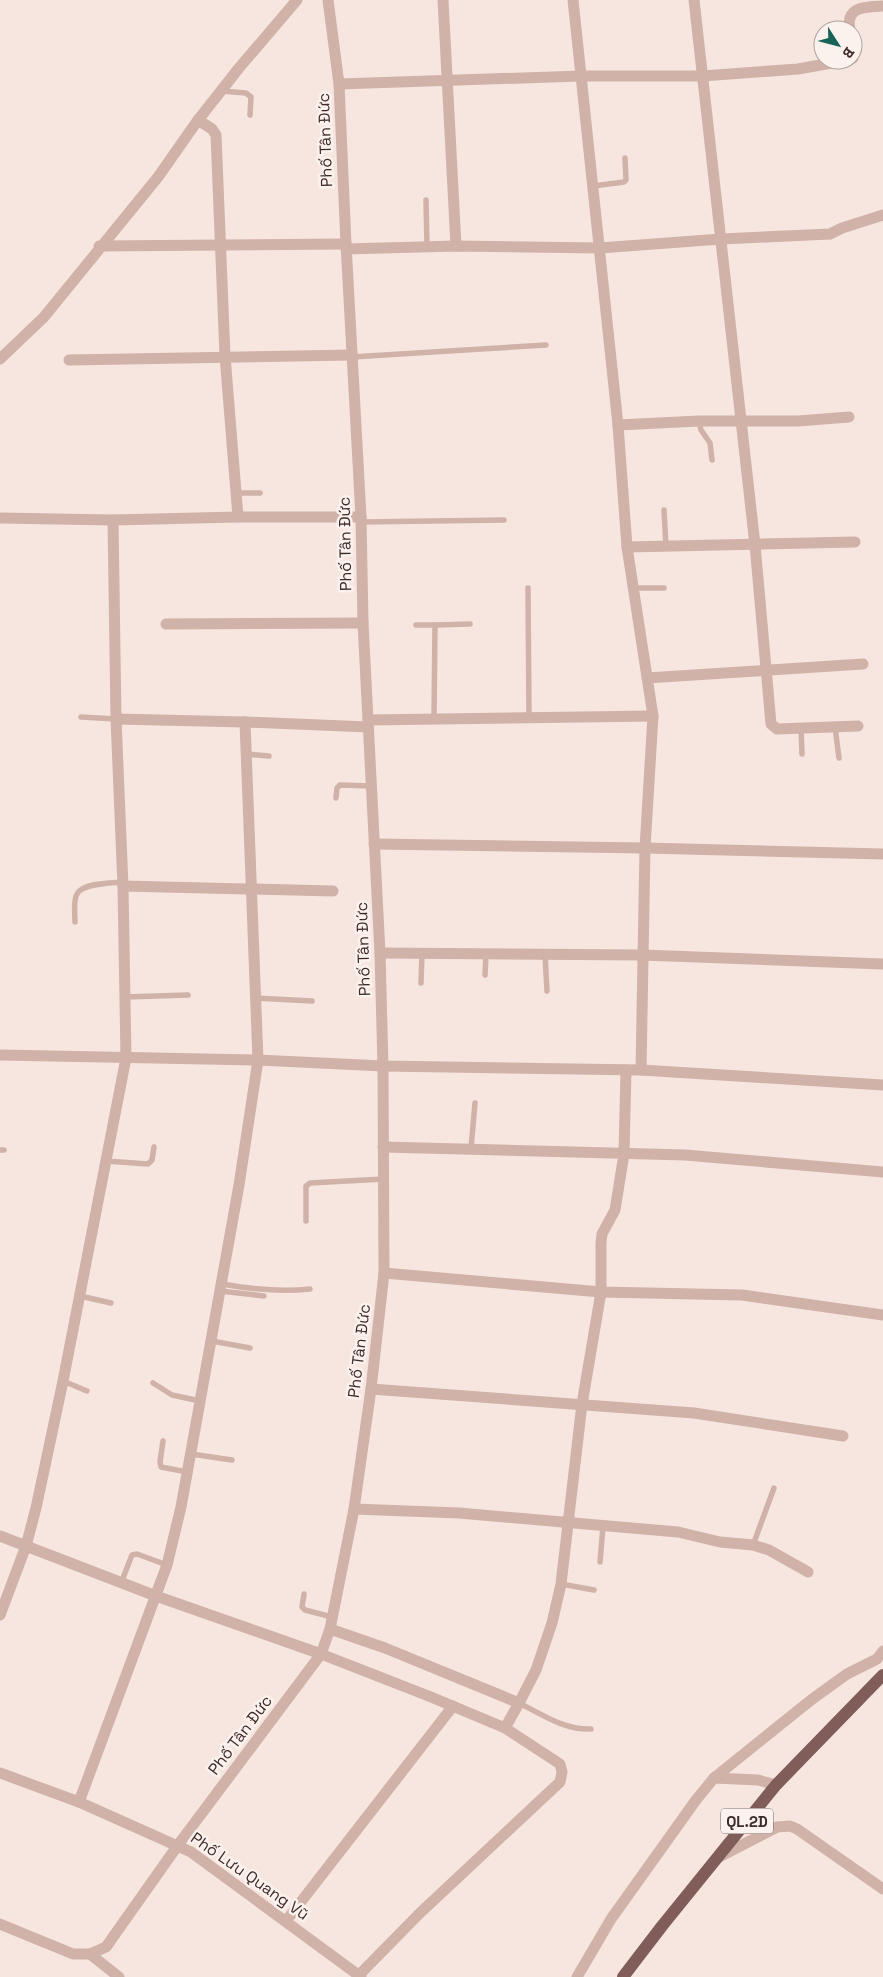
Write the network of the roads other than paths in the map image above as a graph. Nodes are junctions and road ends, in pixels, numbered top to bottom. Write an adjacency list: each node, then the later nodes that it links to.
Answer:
1 (297, 0): 13 (street)
2 (328, 0): 12 (street, Phố Tân Đức)
3 (443, 0): 11 (street)
4 (573, 0): 9 (street)
5 (694, 0): 10 (street)
6 (883, 6): 7 (street)
7 (849, 20)
8 (813, 66): 10 (street)
9 (581, 76): 10 (street); 11 (street); 17 (street)
10 (702, 76): 20 (street)
11 (448, 80): 12 (street); 24 (street)
12 (340, 84): 23 (street, Phố Tân Đức)
13 (221, 91): 14 (lane); 15 (street)
14 (250, 115)
15 (198, 120): 21 (street); 22 (street)
16 (625, 158): 17 (lane)
17 (593, 186): 26 (street)
18 (426, 200): 25 (lane)
19 (883, 215): 20 (street)
20 (721, 238): 26 (street); 34 (street)
21 (221, 245): 22 (street); 23 (street); 28 (street)
22 (100, 246): 30 (street)
23 (346, 246): 25 (street); 29 (street, Phố Tân Đức)
24 (456, 246): 25 (street); 26 (street)
25 (427, 247)
26 (600, 248): 35 (street)
27 (546, 345): 29 (lane)
28 (225, 356): 29 (street); 31 (street); 38 (street)
29 (352, 356): 43 (street, Phố Tân Đức)
30 (0, 359)
31 (69, 360)
32 (849, 417): 34 (street)
33 (699, 421): 34 (street); 35 (street); 36 (lane)
34 (740, 422): 46 (street)
35 (618, 424): 47 (street)
36 (712, 460)
37 (260, 492): 38 (lane)
38 (236, 493): 40 (street)
39 (664, 510): 48 (lane)
40 (238, 517): 42 (street); 43 (street)
41 (0, 518): 42 (street)
42 (113, 520): 63 (street)
43 (361, 520): 44 (lane); 52 (street, Phố Tân Đức)
44 (504, 520)
45 (855, 542): 46 (street)
46 (755, 545): 48 (street); 58 (street)
47 (627, 547): 48 (street); 50 (street)
48 (666, 547)
49 (528, 588): 62 (lane)
50 (634, 588): 51 (lane); 59 (street)
51 (664, 588)
52 (362, 623): 53 (street); 66 (street, Phố Tân Đức)
53 (166, 624)
54 (470, 624): 55 (lane)
55 (436, 625): 56 (lane); 64 (lane)
56 (416, 626)
57 (863, 664): 58 (street)
58 (767, 670): 59 (street); 69 (street)
59 (646, 678): 60 (street)
60 (653, 716): 62 (street); 77 (street)
61 (81, 717): 63 (lane)
62 (529, 718): 64 (street)
63 (116, 719): 65 (street); 79 (street)
64 (434, 719): 66 (street)
65 (245, 722): 66 (street); 70 (street)
66 (368, 724): 74 (street, Phố Tân Đức)
67 (858, 726): 68 (street)
68 (835, 727): 69 (street); 73 (lane)
69 (801, 728): 71 (lane)
70 (246, 754): 72 (lane); 80 (street)
71 (802, 754)
72 (269, 756)
73 (838, 758)
74 (371, 786): 75 (lane); 76 (street, Phố Tân Đức)
75 (336, 798)
76 (374, 844): 77 (street); 83 (street, Phố Tân Đức)
77 (645, 848): 78 (street); 87 (street)
78 (883, 854)
79 (123, 884): 80 (street); 82 (lane); 93 (street)
80 (251, 890): 81 (street); 94 (street)
81 (332, 891)
82 (75, 922)
83 (380, 953): 84 (street); 99 (street, Phố Tân Đức)
84 (422, 953): 85 (street); 90 (lane)
85 (486, 954): 86 (street); 89 (lane)
86 (545, 954): 87 (street); 91 (lane)
87 (642, 955): 88 (street); 101 (street)
88 (883, 964)
89 (485, 975)
90 (421, 983)
91 (547, 991)
92 (188, 995): 93 (lane)
93 (125, 997): 97 (street)
94 (255, 998): 95 (lane); 98 (street)
95 (312, 1001)
96 (0, 1055): 97 (street)
97 (126, 1058): 98 (street); 108 (street)
98 (258, 1060): 99 (street); 113 (street)
99 (383, 1066): 100 (street); 105 (street, Phố Tân Đức)
100 (626, 1070): 101 (street); 107 (street)
101 (641, 1070): 102 (street)
102 (883, 1085)
103 (475, 1103): 106 (lane)
104 (154, 1147): 108 (lane)
105 (383, 1147): 106 (street); 110 (street, Phố Tân Đức)
106 (471, 1148): 107 (street)
107 (624, 1154): 109 (street); 115 (street)
108 (106, 1161): 116 (street)
109 (883, 1172)
110 (384, 1179): 111 (lane); 112 (street, Phố Tân Đức)
111 (306, 1221)
112 (384, 1273): 115 (street); 124 (street, Phố Tân Đức)
113 (221, 1288): 114 (lane); 117 (lane); 120 (street)
114 (310, 1289)
115 (601, 1292): 119 (street); 127 (street)
116 (80, 1296): 118 (lane); 122 (street)
117 (264, 1296)
118 (111, 1303)
119 (883, 1315)
120 (212, 1341): 121 (lane); 126 (street)
121 (250, 1348)
122 (64, 1381): 125 (lane); 139 (street)
123 (153, 1383): 126 (lane)
124 (372, 1389): 127 (street); 134 (street, Phố Tân Đức)
125 (87, 1391)
126 (200, 1401): 130 (street)
127 (582, 1404): 128 (street); 135 (street)
128 (843, 1436)
129 (163, 1441): 132 (lane)
130 (190, 1454): 131 (lane); 132 (street)
131 (232, 1460)
132 (187, 1472): 141 (street)
133 (774, 1488): 138 (lane)
134 (354, 1509): 135 (street); 149 (street, Phố Tân Đức)
135 (568, 1522): 136 (street); 144 (street)
136 (603, 1526): 138 (street); 140 (lane)
137 (0, 1536): 139 (street)
138 (754, 1545): 142 (street)
139 (26, 1546): 143 (street); 148 (street)
140 (600, 1562)
141 (167, 1565): 143 (lane); 147 (street)
142 (808, 1572)
143 (121, 1583): 147 (street)
144 (561, 1584): 145 (lane); 153 (street)
145 (594, 1590)
146 (304, 1594): 149 (lane)
147 (156, 1596): 150 (street); 160 (street)
148 (0, 1615)
149 (331, 1623): 150 (street, Phố Tân Đức); 153 (street)
150 (320, 1654): 154 (street); 161 (street, Phố Tân Đức)
151 (881, 1658): 158 (street)
152 (883, 1675): 159 (main road, QL.2D)
153 (519, 1703): 155 (street); 156 (lane)
154 (453, 1706): 155 (street); 164 (street)
155 (504, 1728): 167 (street)
156 (591, 1729)
157 (0, 1773): 160 (street, Phố Lưu Quang Vũ)
158 (714, 1778): 159 (street); 169 (street)
159 (776, 1785): 162 (main road, QL.2D)
160 (79, 1802): 161 (street, Phố Lưu Quang Vũ)
161 (178, 1845): 164 (street, Phố Lưu Quang Vũ); 166 (street, Phố Tân Đức)
162 (716, 1859): 163 (street); 170 (main road, QL.2D)
163 (883, 1889)
164 (286, 1921): 167 (street, Phố Lưu Quang Vũ)
165 (0, 1924): 166 (street)
166 (90, 1954): 168 (street)
167 (359, 1976)
168 (119, 1977)
169 (577, 1977)
170 (623, 1977)

